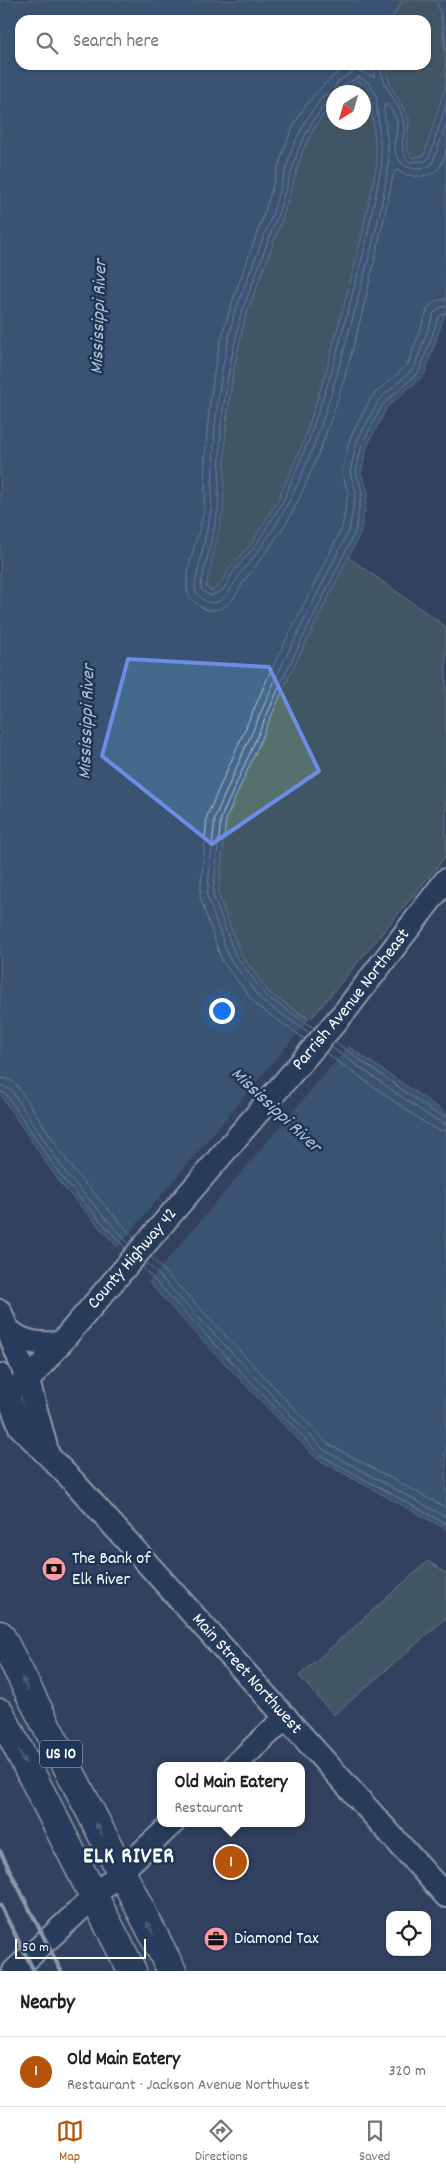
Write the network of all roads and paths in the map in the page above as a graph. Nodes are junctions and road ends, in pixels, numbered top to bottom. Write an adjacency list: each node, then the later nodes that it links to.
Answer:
1 (446, 880): 2 (street, Parrish Avenue Northeast)
2 (254, 1117): 4 (street, County Highway 42)
3 (5, 1320): 4 (street); 5 (street, Main Street Northwest)
4 (61, 1343): 5 (street, County Highway 42)
5 (28, 1381): 6 (street, County Highway 42); 7 (street, Main Street Northwest)
6 (2, 1383): 7 (street, Main Street Northwest)
7 (48, 1454): 10 (street, Main Street Northwest)
8 (0, 1635): 13 (highway, US 10, one-way to 8)
9 (0, 1714): 15 (highway, US 10, one-way to 15)
10 (286, 1717): 11 (street); 14 (street, Main Street Northwest)
11 (238, 1762)
12 (169, 1827): 13 (street)
13 (121, 1873): 15 (street); 18 (highway, US 10, one-way to 13)
14 (446, 1896)
15 (94, 1898): 16 (street); 17 (highway, US 10)
16 (14, 1971)
17 (132, 1971)
18 (172, 1971)

